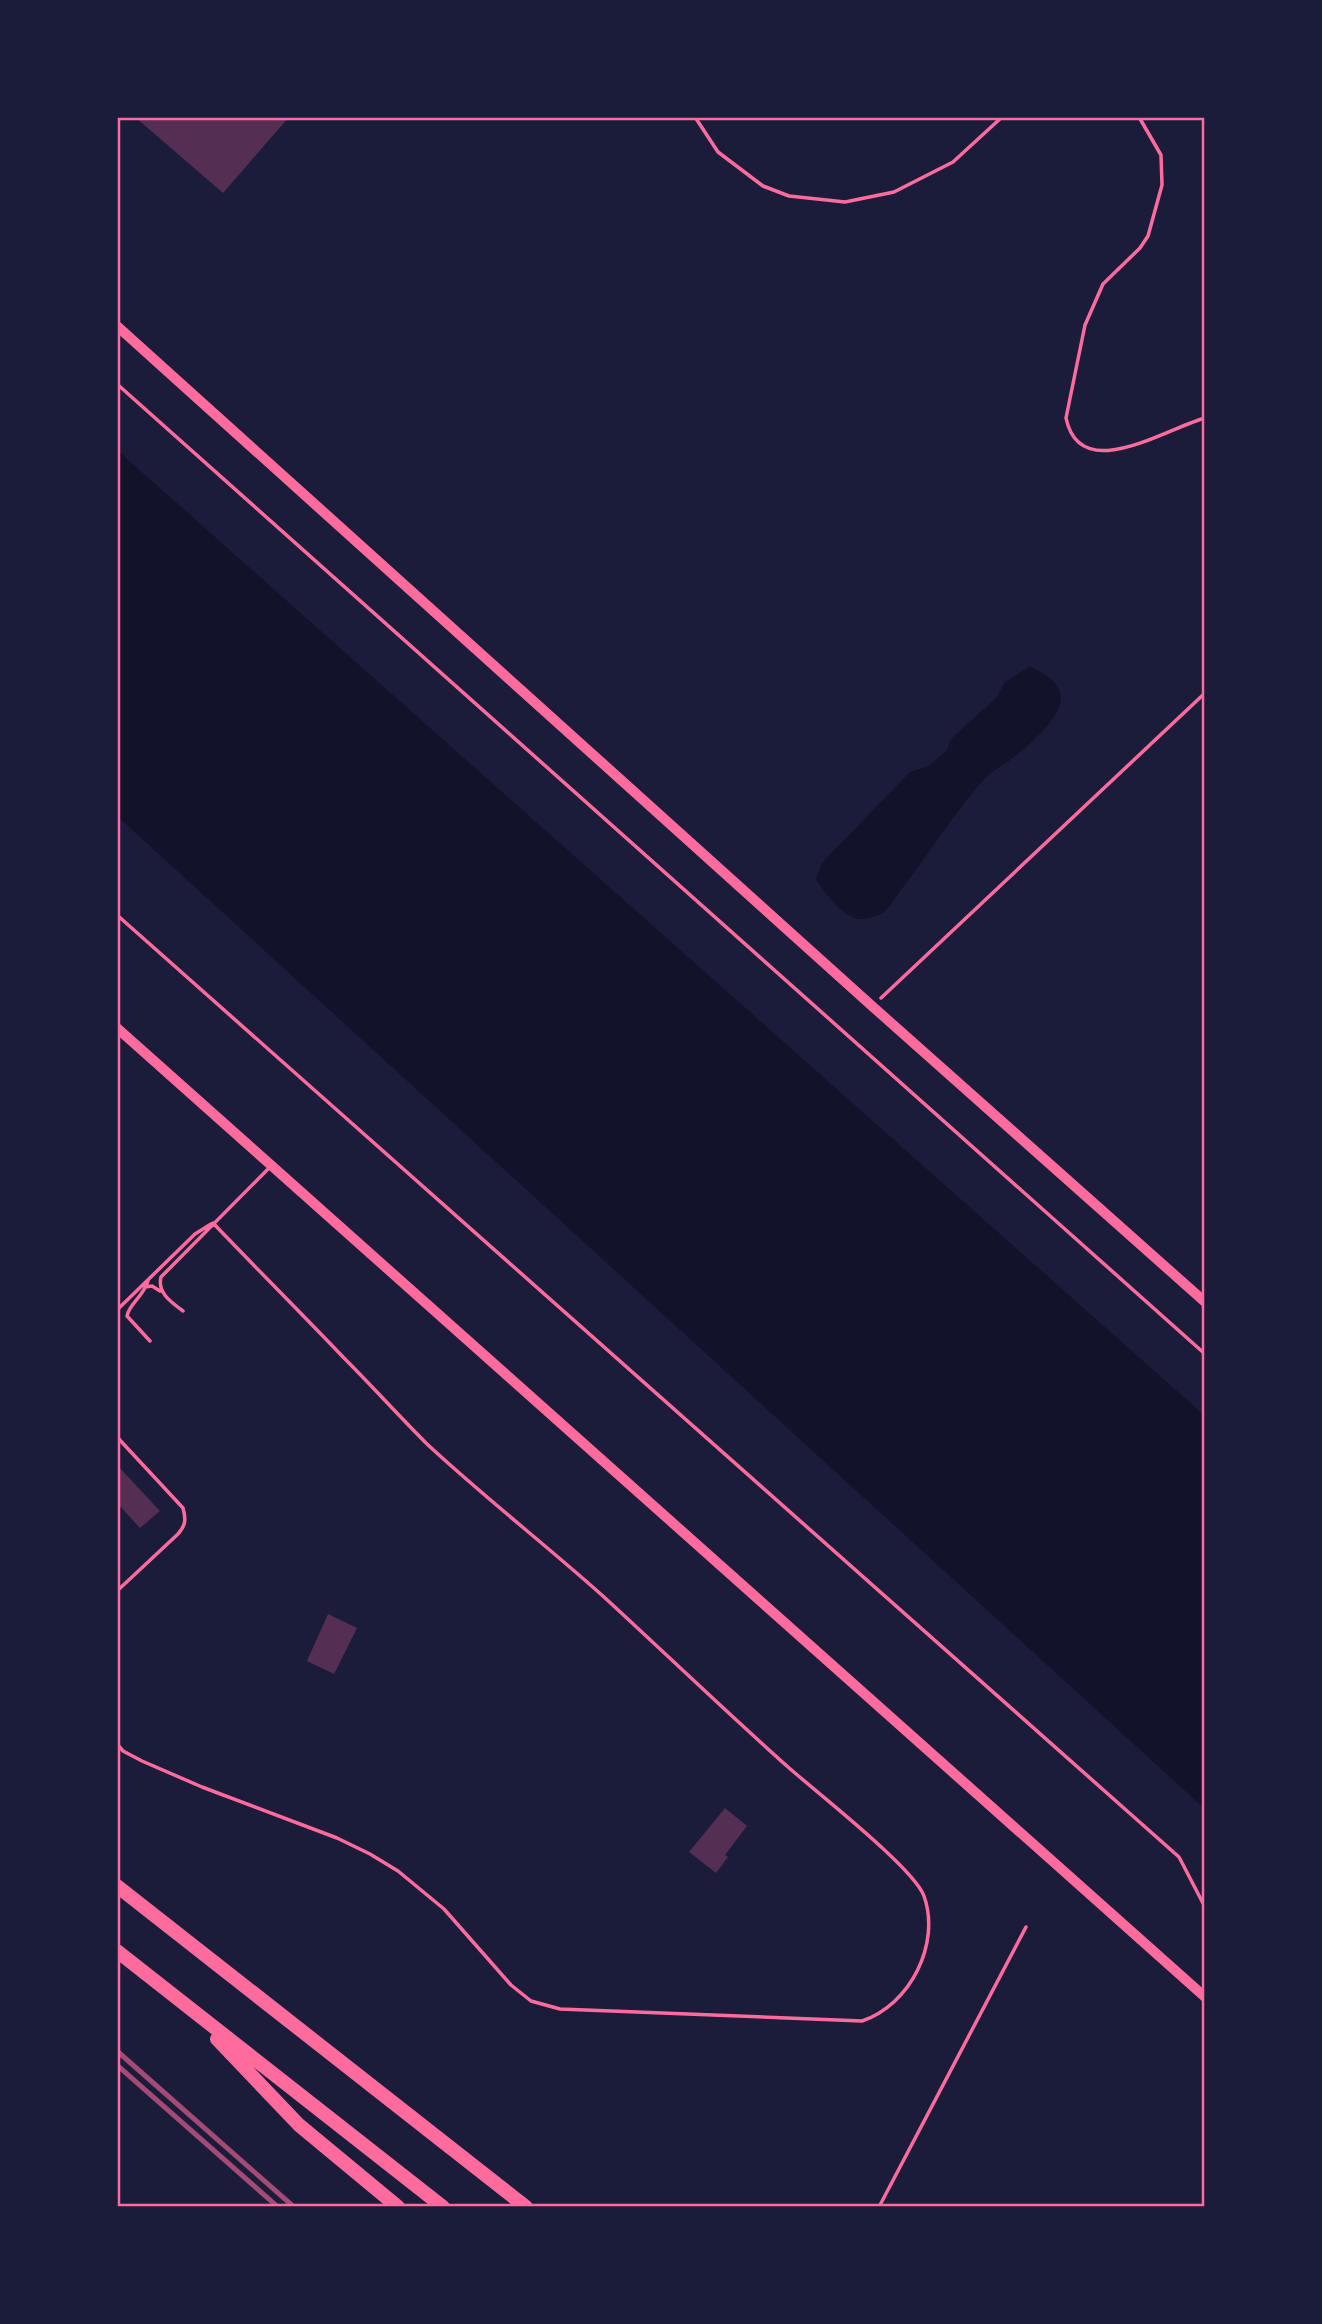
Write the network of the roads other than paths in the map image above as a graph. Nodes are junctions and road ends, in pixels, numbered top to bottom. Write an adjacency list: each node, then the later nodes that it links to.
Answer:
1 (117, 326): 9 (main road)
2 (117, 1028): 3 (street)
3 (271, 1166): 4 (lane); 18 (street)
4 (213, 1223): 5 (lane); 8 (lane); 15 (lane)
5 (149, 1279): 6 (lane); 7 (lane)
6 (146, 1287): 7 (lane); 8 (lane); 12 (lane)
7 (139, 1289): 10 (lane)
8 (162, 1292): 11 (lane)
9 (1205, 1302)
10 (117, 1310)
11 (183, 1311)
12 (150, 1341)
13 (117, 1437): 14 (lane)
14 (117, 1591)
15 (117, 1744)
16 (117, 1886): 22 (highway)
17 (117, 1951): 19 (highway)
18 (1205, 1997)
19 (182, 2003): 20 (highway); 21 (highway)
20 (398, 2207)
21 (443, 2207)
22 (526, 2207)

